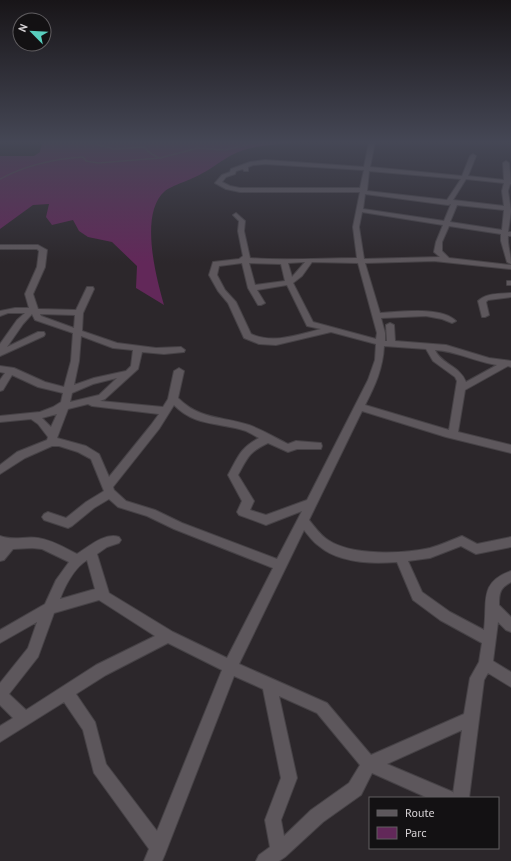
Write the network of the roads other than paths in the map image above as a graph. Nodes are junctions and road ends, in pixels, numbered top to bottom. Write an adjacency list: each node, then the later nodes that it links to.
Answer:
1 (219, 182): 5 (street)
2 (365, 182): 5 (street)
3 (462, 182): 6 (street)
4 (509, 182): 7 (street)
5 (364, 191): 6 (street); 8 (street)
6 (451, 203): 7 (street); 10 (street)
7 (509, 209): 11 (street)
8 (359, 210): 10 (street); 17 (street)
9 (236, 215): 14 (street)
10 (447, 225): 11 (street); 13 (street)
11 (508, 234): 20 (street)
12 (0, 247): 30 (street)
13 (438, 252): 16 (street); 18 (street)
14 (245, 260): 19 (street); 24 (street); 35 (street)
15 (310, 260): 17 (street); 19 (street); 23 (street)
16 (428, 260): 17 (street); 18 (street)
17 (361, 261): 32 (street)
18 (448, 261): 21 (street); 22 (street)
19 (284, 262): 23 (street)
20 (511, 262)
21 (461, 266)
22 (511, 267)
23 (289, 282): 24 (street); 35 (street)
24 (252, 288): 27 (street)
25 (90, 289): 29 (street)
26 (511, 295): 31 (street)
27 (260, 303)
28 (5, 311): 30 (street)
29 (79, 313): 30 (street); 36 (street)
30 (33, 314): 36 (street); 38 (street); 43 (street)
31 (485, 315)
32 (377, 316): 33 (street); 39 (street)
33 (452, 321)
34 (390, 325): 39 (street)
35 (332, 330): 39 (street)
36 (78, 333): 41 (street); 51 (street)
37 (41, 334): 38 (street)
38 (32, 337): 43 (street)
39 (386, 343): 40 (street); 55 (street)
40 (429, 347): 44 (street); 50 (street)
41 (138, 348): 42 (street); 48 (street)
42 (181, 350)
43 (0, 351)
44 (508, 364): 50 (street)
45 (0, 369): 46 (street)
46 (11, 370): 49 (street); 51 (street)
47 (179, 370): 52 (street)
48 (128, 373): 51 (street); 53 (street)
49 (0, 388)
50 (462, 388): 59 (street)
51 (68, 391): 54 (street)
52 (173, 399): 56 (street); 61 (street)
53 (84, 402): 54 (street); 56 (street)
54 (65, 406): 57 (street); 60 (street)
55 (360, 407): 59 (street); 66 (street)
56 (166, 411): 65 (street)
57 (34, 417): 58 (street); 60 (street)
58 (0, 419)
59 (453, 434): 63 (street)
60 (52, 439): 64 (street); 65 (street)
61 (267, 439): 62 (street); 66 (street)
62 (318, 446)
63 (511, 448)
64 (0, 470)
65 (108, 489): 67 (street); 76 (street)
66 (312, 503): 68 (street)
67 (48, 517)
68 (303, 521): 74 (street); 76 (street)
69 (115, 540): 72 (street)
70 (511, 542): 74 (street)
71 (4, 543): 73 (street); 75 (street)
72 (90, 552): 75 (street); 78 (street)
73 (0, 556)
74 (400, 556): 84 (street)
75 (77, 560): 80 (street)
76 (281, 566): 86 (street)
77 (511, 576): 79 (street)
78 (103, 593): 80 (street); 82 (street)
79 (493, 607): 81 (street); 84 (street)
80 (49, 608): 83 (street); 90 (street)
81 (511, 626)
82 (168, 636): 86 (street); 89 (street)
83 (0, 638)
84 (489, 640): 85 (street)
85 (486, 664): 87 (street); 91 (street)
86 (230, 667): 88 (street); 98 (street)
87 (511, 680)
88 (269, 685): 94 (street); 97 (street)
89 (66, 692): 92 (street); 98 (street)
90 (0, 694): 92 (street)
91 (471, 718): 94 (street); 96 (street)
92 (25, 719): 93 (street)
93 (0, 735)
94 (369, 764): 95 (street); 97 (street)
95 (445, 797)
96 (461, 797)
97 (279, 851): 99 (street)
98 (156, 854)
99 (265, 861)

